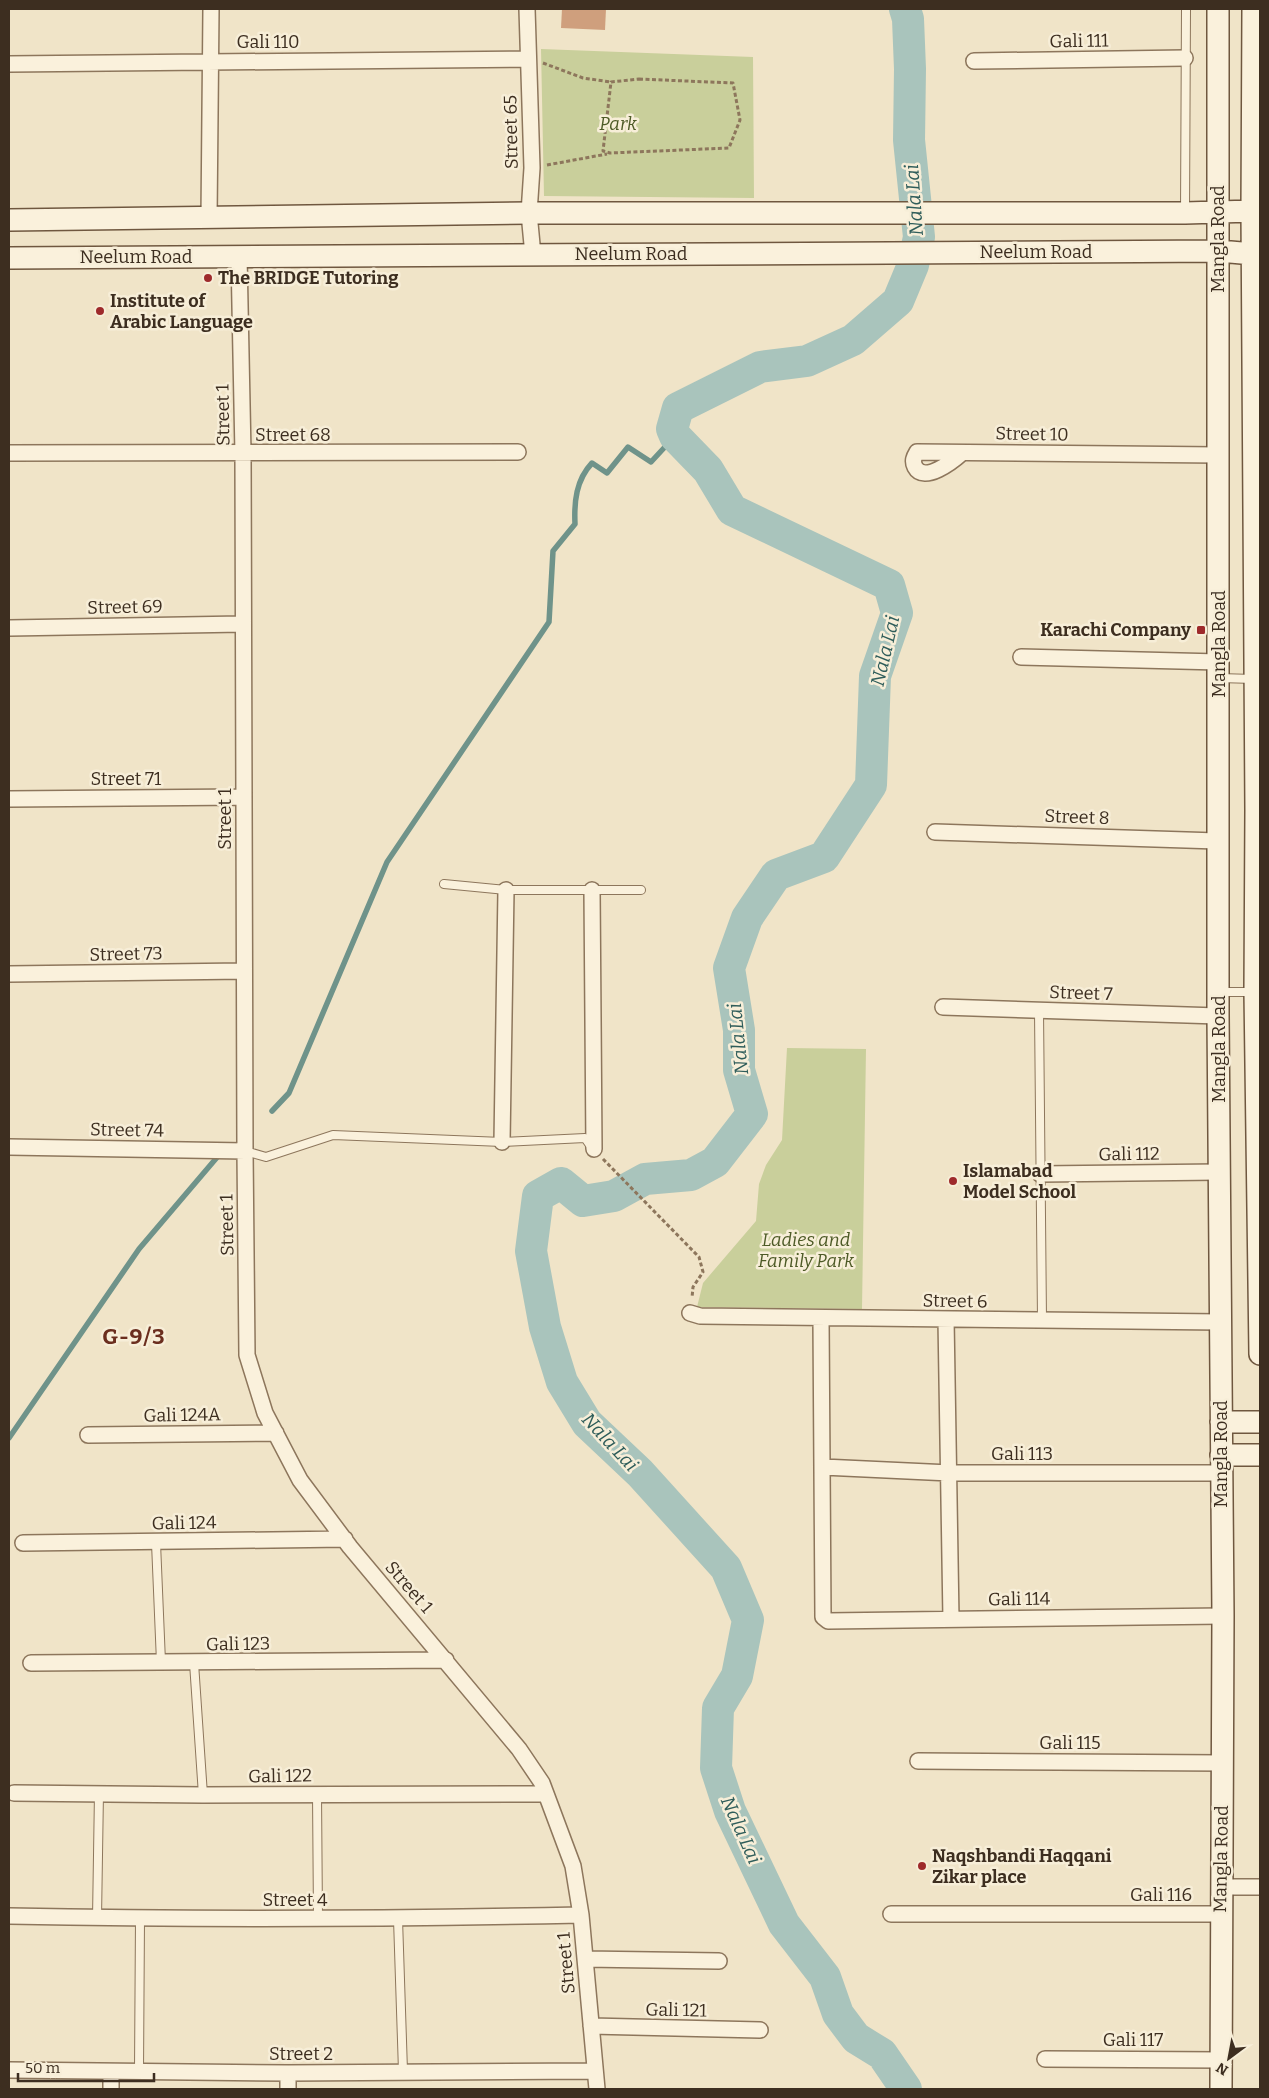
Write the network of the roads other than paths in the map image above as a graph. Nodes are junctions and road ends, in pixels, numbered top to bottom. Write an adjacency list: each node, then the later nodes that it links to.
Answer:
1 (211, 9): 8 (street)
2 (527, 9): 7 (street, Street 65)
3 (1186, 9): 6 (lane)
4 (1218, 9): 12 (main road, Mangla Road)
5 (1253, 9): 11 (main road, Mangla Road)
6 (1185, 58): 9 (street, Gali 111); 15 (lane)
7 (528, 59): 8 (street, Gali 110); 14 (street, Street 65)
8 (210, 61): 10 (street, Gali 110); 16 (street)
9 (974, 61)
10 (9, 64)
11 (1257, 114): 13 (main road, Mangla Road)
12 (1217, 211): 13 (main road); 15 (main road); 18 (main road, Mangla Road)
13 (1252, 211): 19 (main road, Mangla Road)
14 (529, 213): 15 (main road); 16 (main road); 20 (street, Street 65)
15 (1185, 213)
16 (209, 218): 17 (main road)
17 (9, 220)
18 (1219, 252): 19 (main road, Neelum Road); 20 (main road, Neelum Road); 27 (main road, Mangla Road)
19 (1258, 252): 28 (main road, Mangla Road)
20 (533, 255): 21 (main road, Neelum Road)
21 (239, 256): 22 (main road, Neelum Road); 26 (street, Street 1)
22 (9, 258)
23 (518, 452): 26 (street, Street 68)
24 (9, 453): 26 (street, Street 68)
25 (962, 453): 27 (street, Street 10)
26 (243, 454): 30 (street, Street 1)
27 (1218, 455): 33 (main road, Mangla Road)
28 (1257, 525): 29 (main road, Mangla Road)
29 (1257, 566): 34 (main road, Mangla Road)
30 (242, 624): 31 (street, Street 69); 35 (street, Street 1)
31 (9, 628)
32 (1021, 657): 33 (street)
33 (1219, 670): 34 (lane); 39 (main road, Mangla Road)
34 (1254, 679): 37 (main road, Mangla Road)
35 (244, 797): 36 (street, Street 71); 44 (street, Street 1)
36 (9, 799)
37 (1258, 810): 47 (main road, Mangla Road)
38 (935, 832): 39 (street, Street 8)
39 (1217, 841): 46 (main road, Mangla Road)
40 (444, 884): 41 (lane)
41 (506, 890): 42 (lane); 53 (street)
42 (592, 890): 43 (lane); 55 (street)
43 (642, 890)
44 (244, 972): 45 (street, Street 73); 56 (street, Street 1)
45 (9, 974)
46 (1219, 992): 47 (lane); 50 (main road, Mangla Road)
47 (1255, 992): 51 (main road, Mangla Road)
48 (943, 1007): 49 (street, Street 7)
49 (1039, 1011): 50 (street, Street 7); 58 (lane)
50 (1218, 1016): 57 (main road, Mangla Road)
51 (1258, 1032): 52 (main road, Mangla Road)
52 (1258, 1115): 64 (main road, Mangla Road)
53 (502, 1142): 55 (lane); 56 (lane)
54 (9, 1147): 56 (street, Street 74)
55 (594, 1149)
56 (244, 1151): 67 (street, Street 1)
57 (1219, 1172): 58 (street, Gali 112); 63 (main road, Mangla Road)
58 (1040, 1174): 62 (lane)
59 (690, 1313): 60 (street, Street 6)
60 (821, 1319): 61 (street, Street 6); 71 (street)
61 (946, 1319): 62 (street, Street 6); 72 (street)
62 (1042, 1320): 63 (street, Street 6)
63 (1220, 1322): 65 (main road, Mangla Road)
64 (1260, 1354)
65 (1221, 1422): 66 (main road); 70 (main road, Mangla Road)
66 (1260, 1422)
67 (276, 1433): 68 (street, Gali 124A); 73 (street, Street 1)
68 (88, 1435)
69 (1260, 1455): 70 (main road)
70 (1221, 1464): 72 (street, Gali 113); 76 (main road, Mangla Road)
71 (823, 1467): 72 (street, Gali 113); 77 (street, Gali 114)
72 (950, 1473): 77 (street)
73 (345, 1539): 75 (street, Gali 124); 78 (street, Street 1)
74 (23, 1543): 75 (street, Gali 124)
75 (156, 1543): 80 (lane)
76 (1223, 1616): 77 (street, Gali 114); 83 (main road, Mangla Road)
77 (951, 1619)
78 (446, 1660): 81 (street, Gali 123); 87 (street, Street 1)
79 (30, 1662): 80 (street, Gali 123)
80 (161, 1662): 81 (street, Gali 123)
81 (194, 1663): 88 (lane)
82 (918, 1761): 83 (street, Gali 115)
83 (1223, 1763): 89 (main road, Mangla Road)
84 (99, 1792): 85 (street, Gali 122); 88 (street, Gali 122); 95 (lane)
85 (14, 1793)
86 (317, 1794): 87 (street, Gali 122); 88 (street, Gali 122); 97 (lane)
87 (546, 1794): 93 (street, Street 1)
88 (203, 1795)
89 (1222, 1887): 90 (street); 92 (main road, Mangla Road)
90 (1260, 1888)
91 (891, 1914): 92 (street, Gali 116)
92 (1220, 1914): 104 (main road, Mangla Road)
93 (581, 1915): 98 (street, Street 4); 99 (street, Street 1)
94 (9, 1916): 95 (street, Street 4)
95 (97, 1918): 96 (street, Street 4)
96 (140, 1919): 97 (street, Street 4); 106 (lane)
97 (318, 1919): 98 (street, Street 4)
98 (398, 1919): 107 (lane)
99 (585, 1959): 100 (street); 101 (street, Street 1)
100 (719, 1961)
101 (591, 2026): 102 (street, Gali 121); 108 (street, Street 1)
102 (760, 2030)
103 (1045, 2059): 104 (street, Gali 117)
104 (1221, 2060): 114 (main road, Mangla Road)
105 (9, 2070): 109 (street, Street 2)
106 (139, 2071): 109 (street, Street 2); 110 (street, Street 2)
107 (403, 2071): 108 (street, Street 2); 110 (street, Street 2)
108 (594, 2071): 113 (street, Street 1)
109 (111, 2072): 111 (street)
110 (288, 2073): 112 (street)
111 (111, 2089)
112 (288, 2089)
113 (597, 2089)
114 (1221, 2089)

